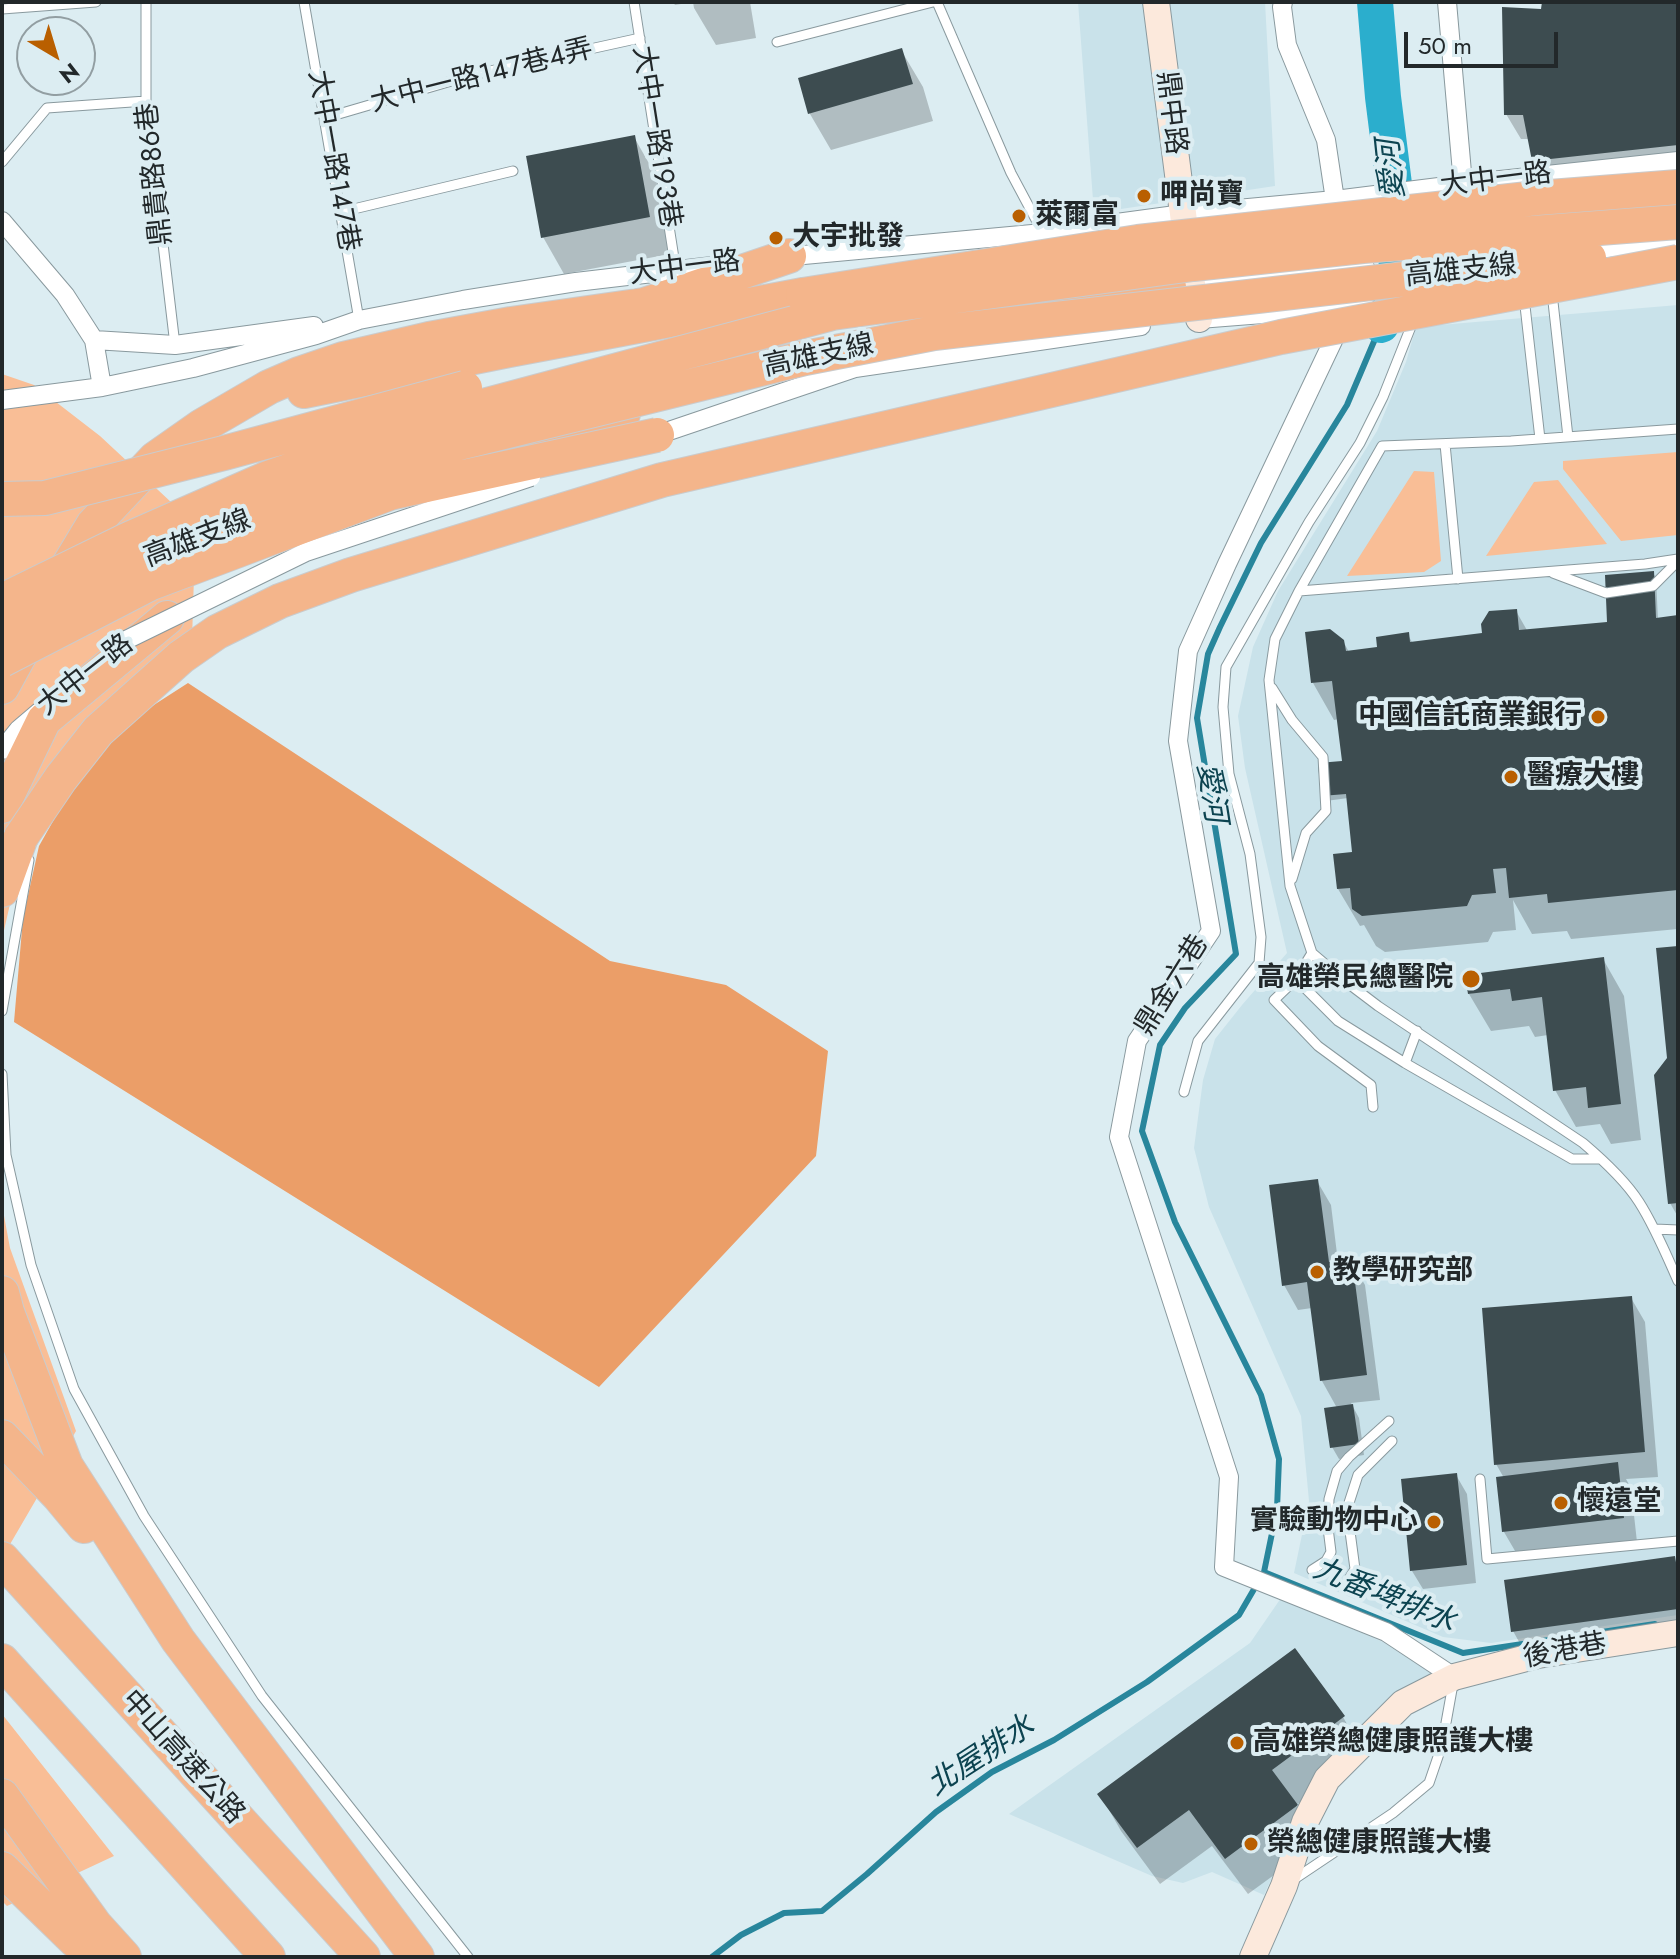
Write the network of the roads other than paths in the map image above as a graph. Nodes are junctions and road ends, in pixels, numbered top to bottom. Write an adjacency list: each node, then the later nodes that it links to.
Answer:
1 (96, 2): 9 (lane)
2 (146, 2): 12 (lane, 鼎貴路86巷)
3 (304, 2): 13 (lane, 大中一路147巷)
4 (634, 2): 10 (lane, 大中一路193巷)
5 (935, 2): 11 (lane); 26 (lane)
6 (1156, 2): 23 (street, 鼎中路)
7 (1283, 2): 21 (street)
8 (1447, 2): 18 (street)
9 (2, 9)
10 (640, 38): 13 (lane, 大中一路147巷4弄); 33 (lane, 大中一路193巷)
11 (777, 42)
12 (146, 101): 15 (lane); 46 (lane, 鼎貴路86巷)
13 (325, 118): 22 (lane, 大中一路147巷)
14 (1678, 161): 16 (street, 大中一路)
15 (2, 162)
16 (1617, 168): 18 (street, 大中一路); 19 (street, 大中一路)
17 (513, 171): 22 (lane)
18 (1463, 184): 21 (street, 大中一路)
19 (1678, 189): 50 (highway, bridge)
20 (1678, 199): 31 (highway, bridge)
21 (1335, 200): 23 (street, 大中一路)
22 (341, 212): 42 (lane, 大中一路147巷)
23 (1183, 214): 26 (street, 大中一路); 35 (street, 鼎中路)
24 (2, 221): 44 (street)
25 (1678, 221): 29 (street); 31 (highway, 高雄支線, bridge)
26 (1043, 233): 30 (street, 大中一路)
27 (1678, 241): 29 (street)
28 (1678, 248): 63 (highway, 高雄支線, bridge)
29 (1544, 254): 31 (street); 37 (street)
30 (789, 256): 33 (street, 大中一路); 50 (highway)
31 (1371, 256): 35 (street); 40 (highway, 高雄支線, bridge)
32 (1678, 262): 69 (highway, bridge)
33 (676, 272): 42 (street, 大中一路)
34 (1678, 278): 36 (street, 大中一路)
35 (1180, 285): 41 (street, 鼎中路); 68 (highway)
36 (1552, 291): 37 (street, 大中一路); 53 (lane)
37 (1523, 294): 38 (street, 大中一路); 54 (lane)
38 (1420, 301): 39 (street, 大中一路); 78 (lane)
39 (1347, 308): 41 (street, 大中一路); 43 (lane); 96 (street, 鼎金六巷)
40 (832, 313): 57 (highway, bridge); 62 (highway, 高雄支線, bridge)
41 (1199, 319): 52 (street, 大中一路)
42 (359, 320): 46 (street); 47 (street, 大中一路)
43 (1283, 323)
44 (94, 340): 46 (street); 47 (street)
45 (1213, 342): 49 (lane)
46 (175, 345)
47 (102, 387): 48 (street, 大中一路)
48 (3, 400)
49 (1024, 408)
50 (202, 426): 66 (highway)
51 (1678, 429): 53 (lane)
52 (657, 435): 64 (highway, bridge); 67 (street, 大中一路, bridge)
53 (1568, 437): 54 (lane)
54 (1540, 439): 55 (lane)
55 (1445, 444): 60 (lane); 61 (lane)
56 (808, 457): 69 (lane)
57 (2, 499)
58 (1678, 560): 59 (lane); 59 (lane)
59 (1549, 571): 60 (lane)
60 (1458, 579): 61 (lane)
61 (1299, 591): 65 (lane)
62 (2, 601)
63 (2, 634)
64 (2, 660)
65 (1269, 684): 70 (lane); 70 (lane)
66 (2, 687)
67 (2, 750)
68 (2, 806)
69 (30, 841): 71 (highway); 74 (lane)
70 (1290, 886): 72 (lane)
71 (2, 890)
72 (1312, 953): 73 (lane); 75 (lane)
73 (1296, 979): 76 (lane); 79 (lane)
74 (2, 1011)
75 (1417, 1031): 76 (lane); 80 (lane)
76 (1405, 1063): 80 (lane)
77 (2, 1074): 105 (lane)
78 (1184, 1092)
79 (1373, 1107)
80 (1601, 1159): 81 (lane)
81 (1655, 1229): 82 (lane); 83 (lane)
82 (1678, 1230)
83 (1678, 1281)
84 (2, 1293): 94 (highway)
85 (1389, 1421): 91 (lane)
86 (2, 1437): 94 (highway)
87 (1392, 1441): 92 (lane)
88 (1480, 1479): 89 (lane)
89 (1678, 1541)
90 (2, 1559): 103 (highway, 中山高速公路)
91 (1312, 1570)
92 (1345, 1586)
93 (1678, 1633): 96 (street, 後港巷)
94 (178, 1640): 104 (highway)
95 (2, 1661): 102 (highway)
96 (1454, 1677): 99 (street, 後港巷); 99 (lane)
97 (2, 1796): 100 (highway)
98 (2, 1869): 100 (highway)
99 (1284, 1886): 106 (street, 後港巷)
100 (88, 1941): 101 (highway)
101 (124, 1957)
102 (268, 1957)
103 (363, 1957)
104 (417, 1957)
105 (468, 1957)
106 (1253, 1957)

